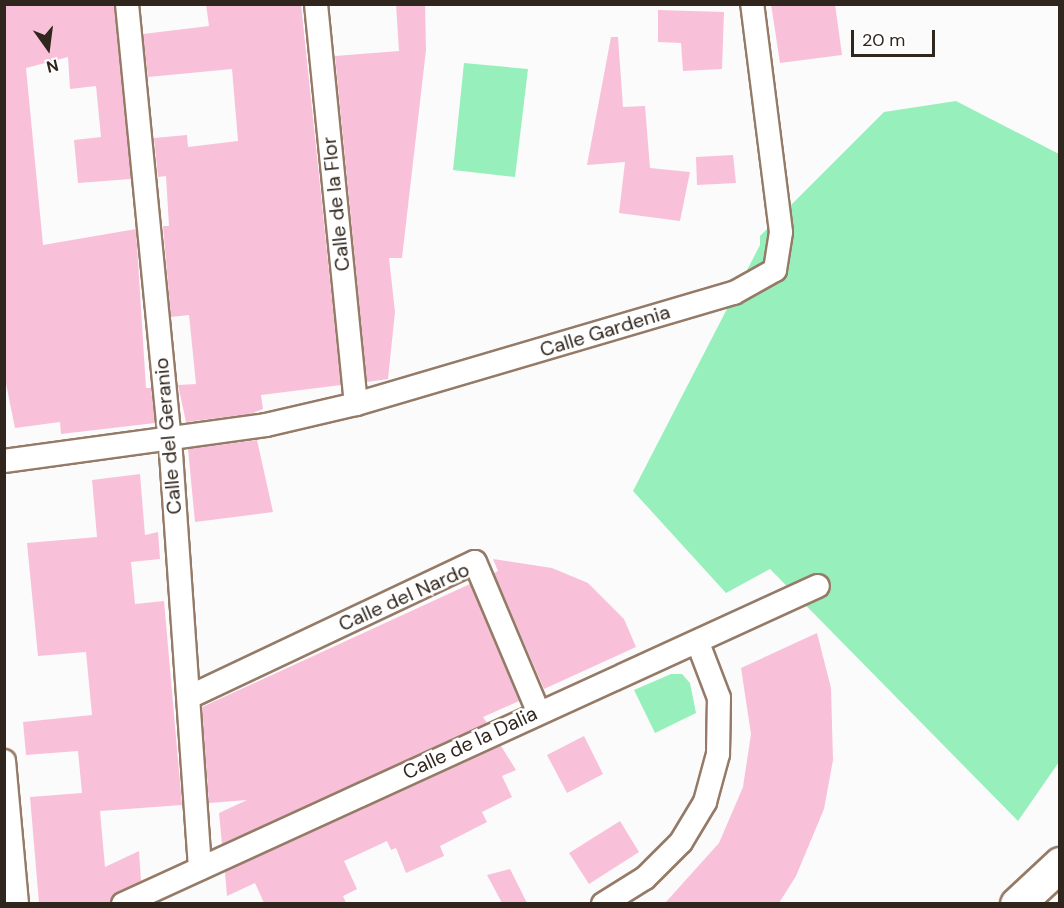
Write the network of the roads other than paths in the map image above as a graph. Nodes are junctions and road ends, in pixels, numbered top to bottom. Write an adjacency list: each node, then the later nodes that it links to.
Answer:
1 (127, 4): 5 (street, Calle del Geranio)
2 (316, 4): 4 (street, Calle de la Flor)
3 (752, 4): 4 (street, Calle Gardenia)
4 (356, 404): 5 (street, Calle Gardenia)
5 (170, 439): 6 (street, Calle Gardenia); 9 (street, Calle del Geranio)
6 (4, 461)
7 (818, 586): 8 (street, Calle de la Dalia)
8 (698, 643): 10 (street, Calle de la Dalia); 16 (street)
9 (189, 697): 10 (street, Calle del Nardo); 13 (street, Calle del Geranio)
10 (538, 711): 13 (street, Calle de la Dalia)
11 (4, 761): 14 (street)
12 (1059, 864): 17 (highway)
13 (200, 868): 15 (street, Calle de la Dalia)
14 (17, 903)
15 (123, 903)
16 (603, 903)
17 (1017, 903)

